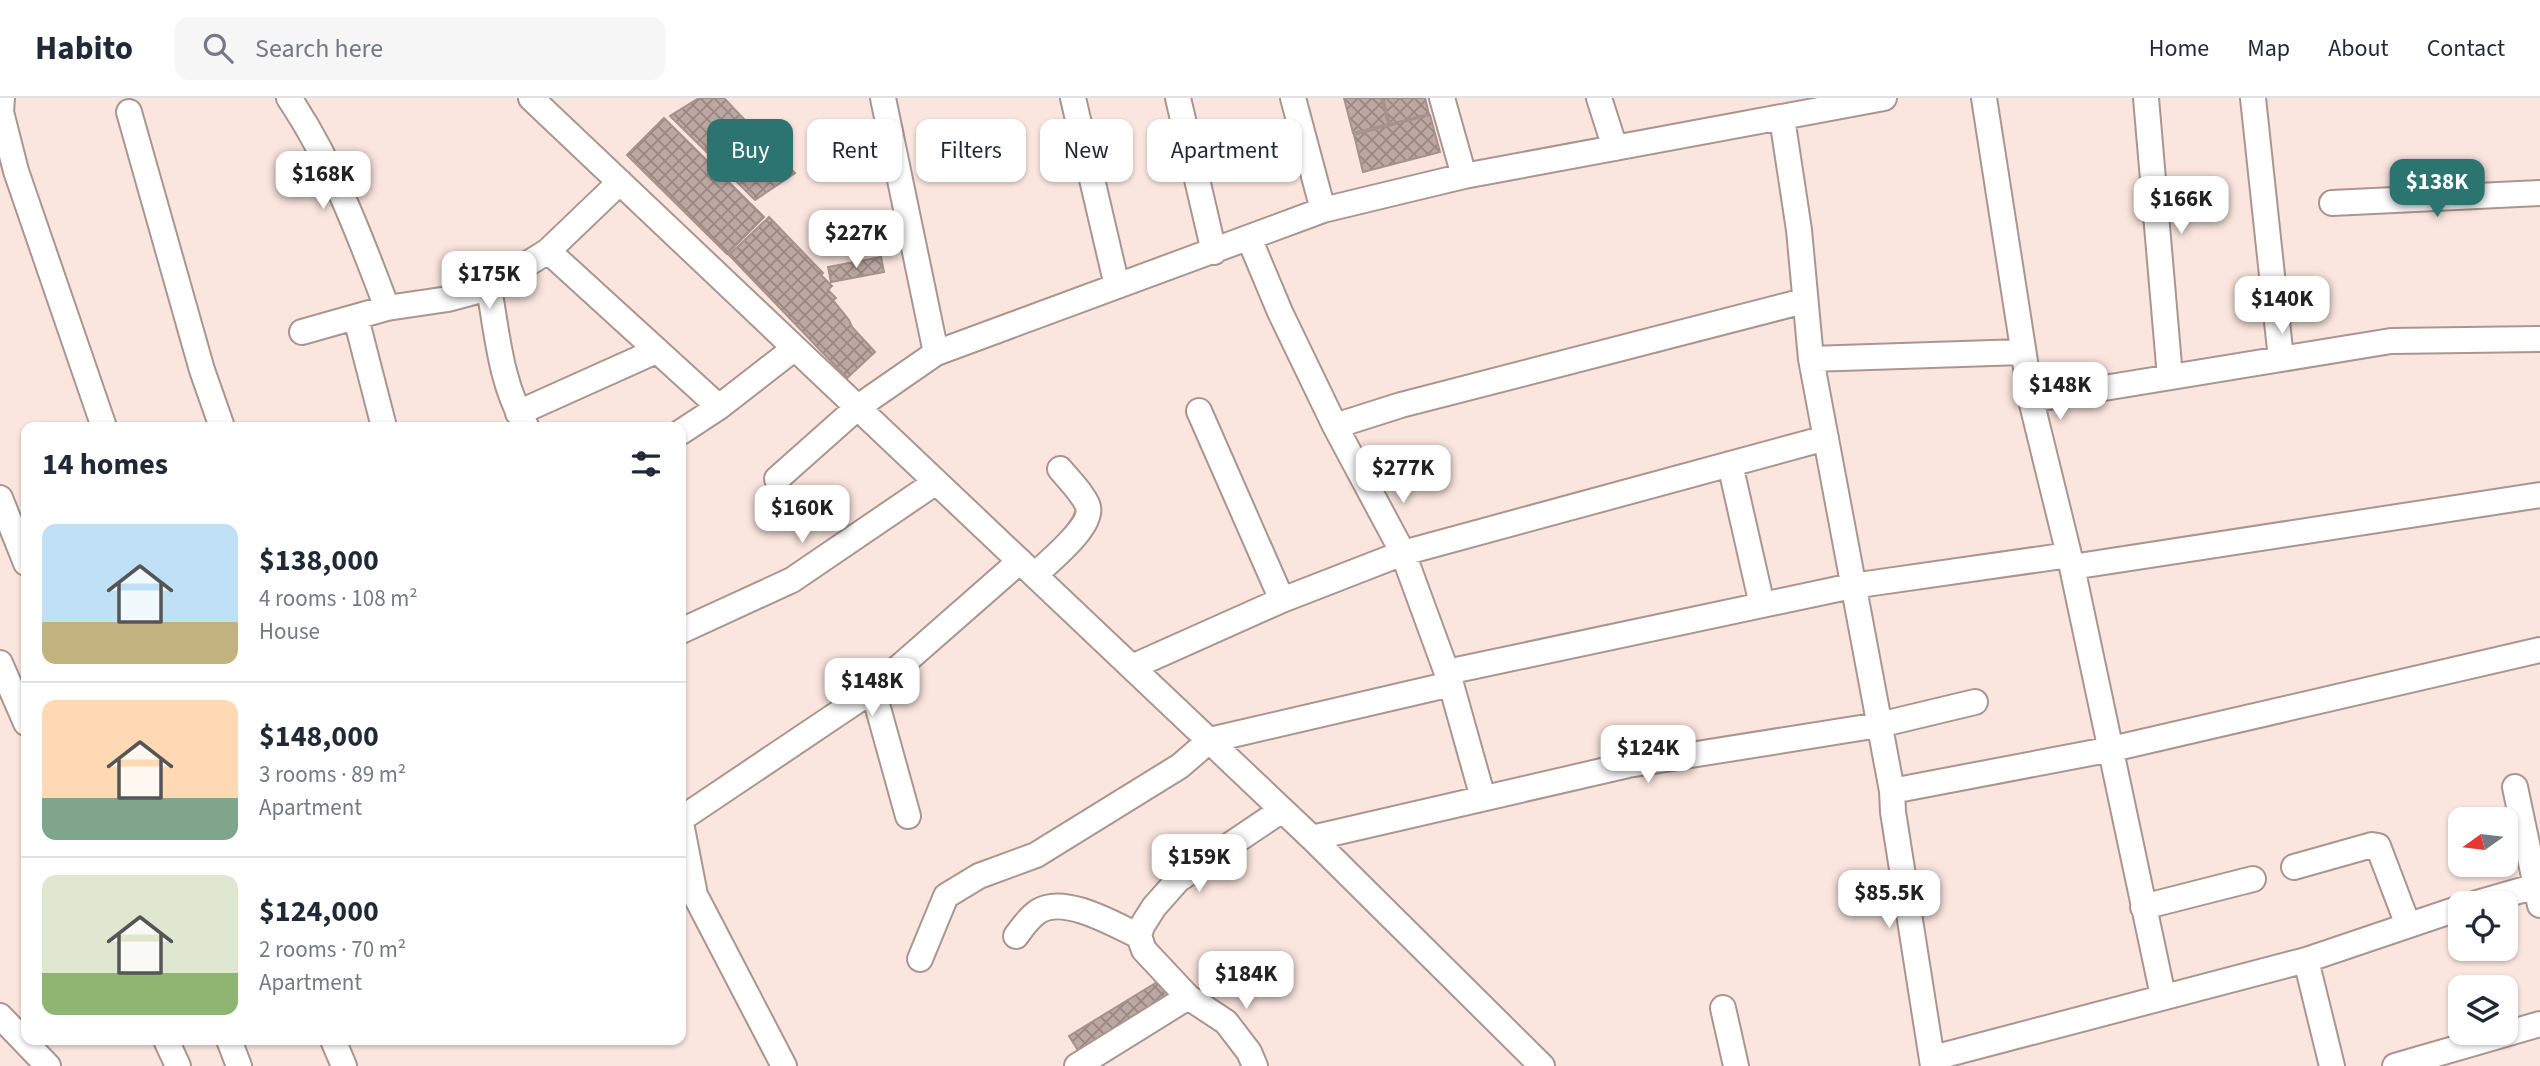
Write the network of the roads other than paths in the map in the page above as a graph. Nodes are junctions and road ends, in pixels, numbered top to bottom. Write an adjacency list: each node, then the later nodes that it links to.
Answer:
1 (2, 98): 44 (street)
2 (289, 98): 28 (street)
3 (531, 98): 18 (street)
4 (883, 98): 35 (street)
5 (1073, 98): 25 (street)
6 (1178, 98): 24 (street)
7 (1293, 98): 21 (street)
8 (1442, 98): 17 (street)
9 (1599, 98): 16 (street)
10 (1984, 98): 34 (street)
11 (2146, 98): 38 (street)
12 (2253, 98): 37 (street)
13 (1874, 99): 15 (street)
14 (129, 112): 45 (street)
15 (1782, 118): 16 (street); 27 (street)
16 (1615, 148): 17 (street)
17 (1464, 176): 21 (street)
18 (620, 182): 23 (street); 32 (street)
19 (2540, 193): 20 (street)
20 (2332, 203)
21 (1323, 210): 22 (street)
22 (1249, 238): 24 (street); 47 (street)
23 (548, 251): 26 (street); 33 (street)
24 (1214, 252): 25 (street)
25 (1117, 286): 35 (street)
26 (489, 288): 28 (street); 43 (street)
27 (1804, 301): 36 (street); 47 (street)
28 (387, 308): 29 (street)
29 (356, 318): 30 (street); 46 (street)
30 (302, 332)
31 (2540, 339): 37 (street)
32 (795, 348): 40 (street); 41 (street)
33 (656, 351): 40 (street); 43 (street)
34 (2022, 352): 36 (street); 39 (street)
35 (936, 353): 41 (street)
36 (1811, 359): 49 (street)
37 (2281, 359): 38 (street)
38 (2170, 377): 39 (street)
39 (2031, 400): 58 (street)
40 (719, 407): 48 (street)
41 (858, 407): 52 (street); 53 (street)
42 (1199, 411): 61 (street)
43 (522, 420)
44 (102, 422)
45 (220, 422)
46 (383, 422)
47 (1335, 426): 57 (street)
48 (686, 429)
49 (1826, 438): 50 (street); 60 (street)
50 (1730, 464): 57 (street); 62 (street)
51 (1060, 469): 59 (street)
52 (777, 479)
53 (936, 482): 59 (street); 63 (street)
54 (2540, 495): 58 (street)
55 (0, 498): 56 (street)
56 (21, 550)
57 (1403, 553): 61 (street); 67 (street)
58 (2071, 561): 60 (street); 73 (street)
59 (1027, 568): 66 (street); 68 (street)
60 (1852, 586): 62 (street); 71 (street)
61 (1282, 600): 66 (street)
62 (1762, 605): 67 (street)
63 (686, 629)
64 (2540, 650): 73 (street)
65 (0, 663): 70 (street)
66 (1132, 667): 72 (street)
67 (1449, 678): 72 (street); 76 (street)
68 (873, 690): 78 (street); 79 (street)
69 (1976, 702): 71 (street)
70 (21, 711)
71 (1879, 726): 75 (street); 76 (street)
72 (1210, 740): 77 (street); 91 (street)
73 (2112, 749): 75 (street); 86 (street)
74 (2515, 787): 84 (street)
75 (1892, 791): 103 (street)
76 (1483, 798): 80 (street)
77 (1282, 810): 80 (street); 90 (street)
78 (908, 816)
79 (686, 818)
80 (1312, 838): 111 (street)
81 (686, 847): 108 (street)
82 (2294, 867): 88 (street)
83 (2253, 879): 86 (street)
84 (2538, 895): 85 (street)
85 (2518, 898)
86 (2143, 906): 93 (street)
87 (2448, 912): 88 (street)
88 (2408, 925): 92 (street)
89 (1016, 936): 90 (street)
90 (1139, 936): 94 (street)
91 (920, 958)
92 (2306, 960): 93 (street); 113 (street)
93 (2163, 996): 103 (street)
94 (1188, 997): 109 (street); 110 (street)
95 (1723, 1008): 112 (street)
96 (0, 1016): 98 (street)
97 (2540, 1024): 114 (street)
98 (21, 1038)
99 (28, 1045): 104 (street)
100 (168, 1045): 105 (street)
101 (231, 1045): 106 (street)
102 (335, 1045): 107 (street)
103 (1933, 1062)
104 (48, 1066)
105 (178, 1066)
106 (239, 1066)
107 (344, 1066)
108 (784, 1066)
109 (1077, 1066)
110 (1255, 1066)
111 (1542, 1066)
112 (1736, 1066)
113 (2332, 1066)
114 (2395, 1066)

